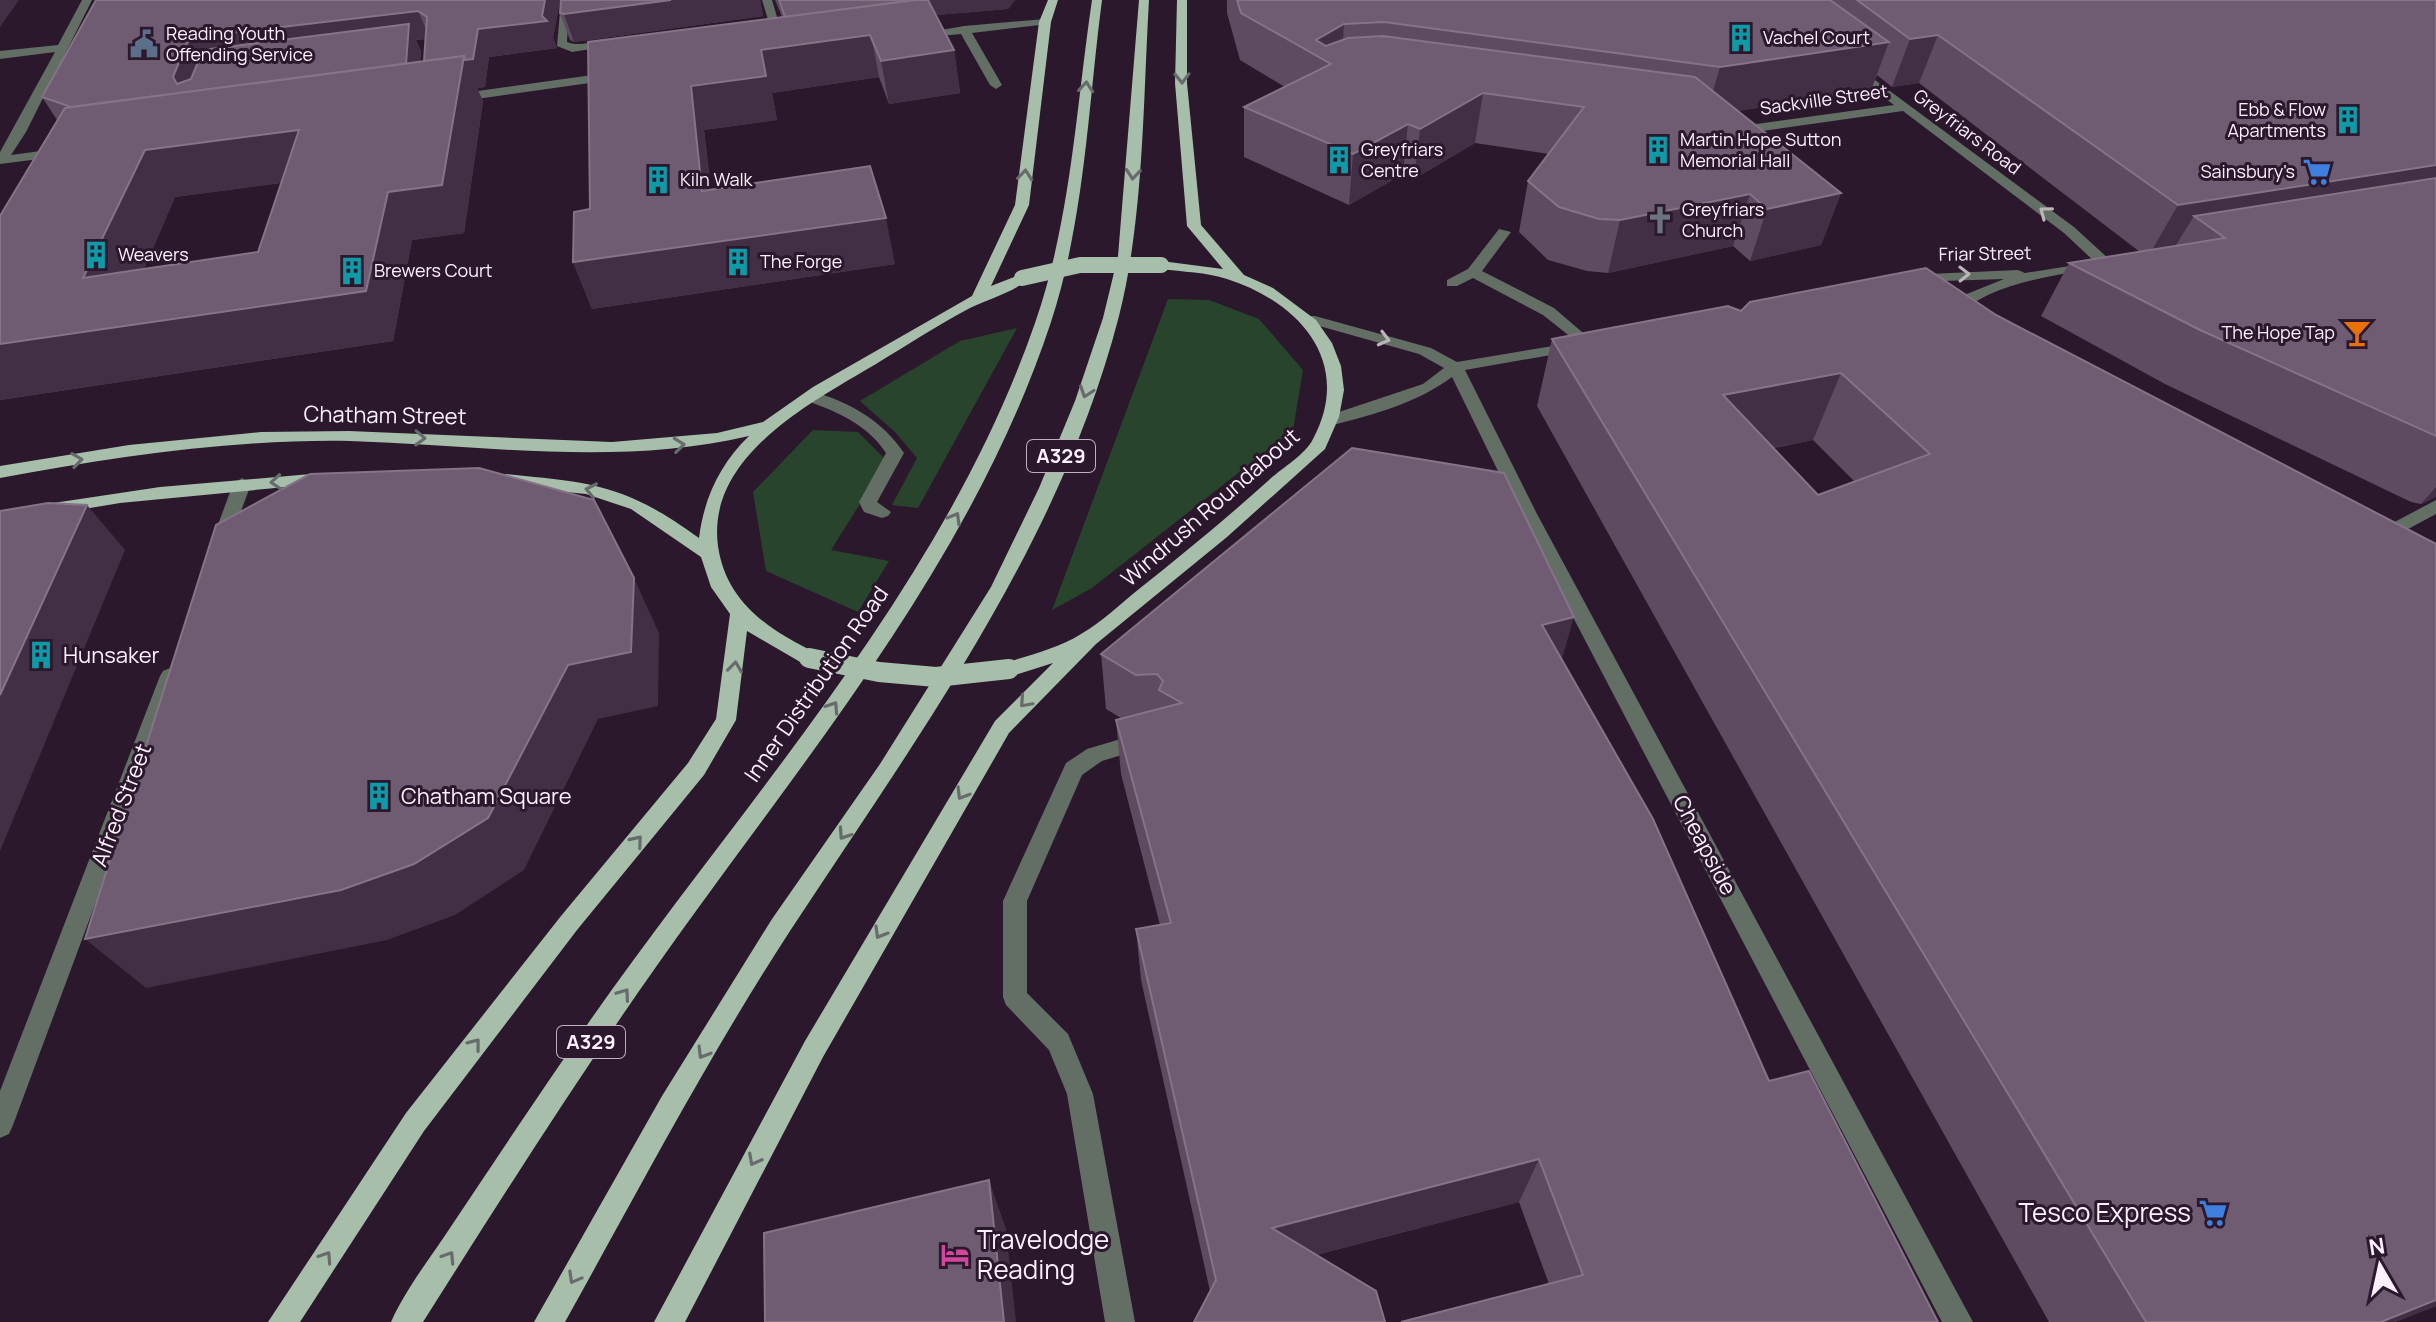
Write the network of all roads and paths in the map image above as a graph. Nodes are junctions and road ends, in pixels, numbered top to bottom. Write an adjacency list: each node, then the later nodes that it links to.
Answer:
1 (87, 0): 14 (street)
2 (569, 0): 13 (street)
3 (767, 0): 8 (street)
4 (1053, 0): 9 (main road)
5 (1097, 0): 57 (main road, Inner Distribution Road / A329, one-way to 5)
6 (1144, 0): 58 (main road, A329, one-way to 58)
7 (1182, 0): 29 (main road, one-way to 29)
8 (774, 20): 10 (street); 16 (street)
9 (1045, 22): 11 (street); 32 (main road, one-way to 9)
10 (758, 23)
11 (964, 29): 12 (street); 19 (street)
12 (904, 37)
13 (632, 41)
14 (63, 48): 15 (street); 24 (street)
15 (0, 55)
16 (769, 55)
17 (1846, 62): 21 (street, Greyfriars Road)
18 (629, 74): 20 (street)
19 (996, 85)
20 (443, 100)
21 (1904, 107): 22 (street, Sackville Street); 26 (street, Greyfriars Road, one-way to 21)
22 (1718, 124)
23 (80, 150): 24 (street)
24 (0, 160)
25 (1504, 232): 27 (street)
26 (2112, 263): 28 (street, Friar Street)
27 (1473, 272): 31 (street); 37 (street)
28 (2044, 273): 30 (street, Friar Street, one-way to 28); 34 (street, Friar Street)
29 (1239, 278): 32 (main road, Windrush Roundabout, bridge); 35 (main road, Windrush Roundabout)
30 (1897, 280)
31 (1452, 283)
32 (979, 296): 38 (main road, Windrush Roundabout)
33 (1928, 306): 34 (street, Friar Street)
34 (1954, 307): 36 (street)
35 (1310, 319): 37 (street, one-way to 37); 39 (main road, Windrush Roundabout)
36 (1976, 323)
37 (1455, 367): 39 (street); 61 (street, Cheapside)
38 (810, 396): 40 (main road, Windrush Roundabout); 46 (street)
39 (1333, 420): 52 (main road, Windrush Roundabout)
40 (769, 426): 41 (main road, Chatham Street, one-way to 40); 48 (main road, Windrush Roundabout)
41 (0, 472)
42 (348, 477): 44 (main road, one-way to 44)
43 (493, 479): 48 (main road, one-way to 43)
44 (242, 484): 47 (main road); 50 (street)
45 (2436, 506): 49 (street)
46 (882, 512)
47 (0, 517)
48 (708, 553): 51 (main road, Windrush Roundabout)
49 (2397, 555)
50 (214, 559)
51 (740, 613): 52 (main road, Windrush Roundabout, bridge); 56 (main road, one-way to 51)
52 (1089, 639): 59 (main road, one-way to 59)
53 (180, 648): 55 (street, Alfred Street)
54 (1152, 738): 60 (street)
55 (0, 1125)
56 (283, 1322)
57 (406, 1322)
58 (549, 1322)
59 (669, 1322)
60 (1120, 1322)
61 (1958, 1322)

